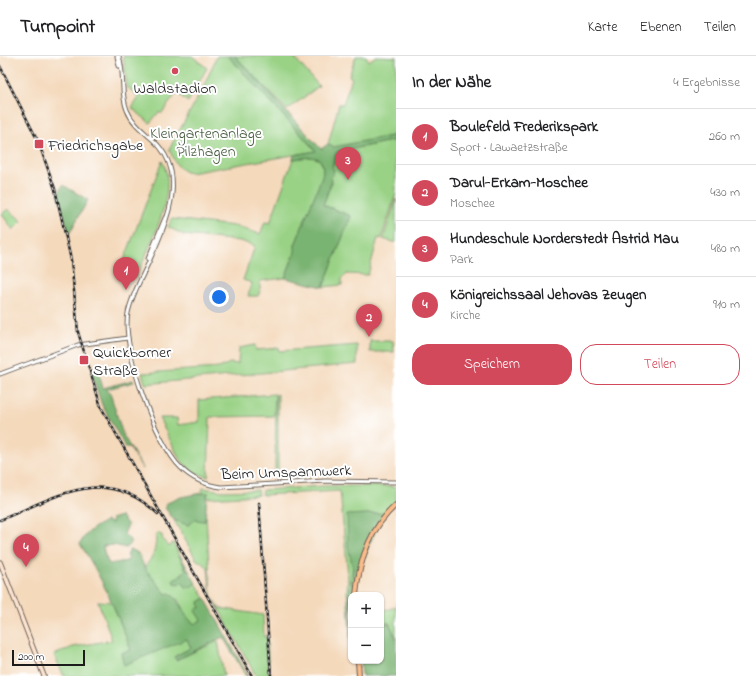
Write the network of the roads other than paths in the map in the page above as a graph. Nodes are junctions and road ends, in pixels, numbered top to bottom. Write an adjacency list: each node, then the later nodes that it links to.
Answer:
1 (118, 56): 2 (street, Beim Umspannwerk)
2 (128, 338): 3 (street); 4 (street, Beim Umspannwerk)
3 (0, 374)
4 (395, 483)
5 (396, 501): 7 (main road)
6 (396, 505): 7 (main road)
7 (391, 509): 9 (main road)
8 (0, 562): 11 (main road)
9 (356, 592)
10 (358, 664): 12 (main road)
11 (44, 676)
12 (359, 676)

